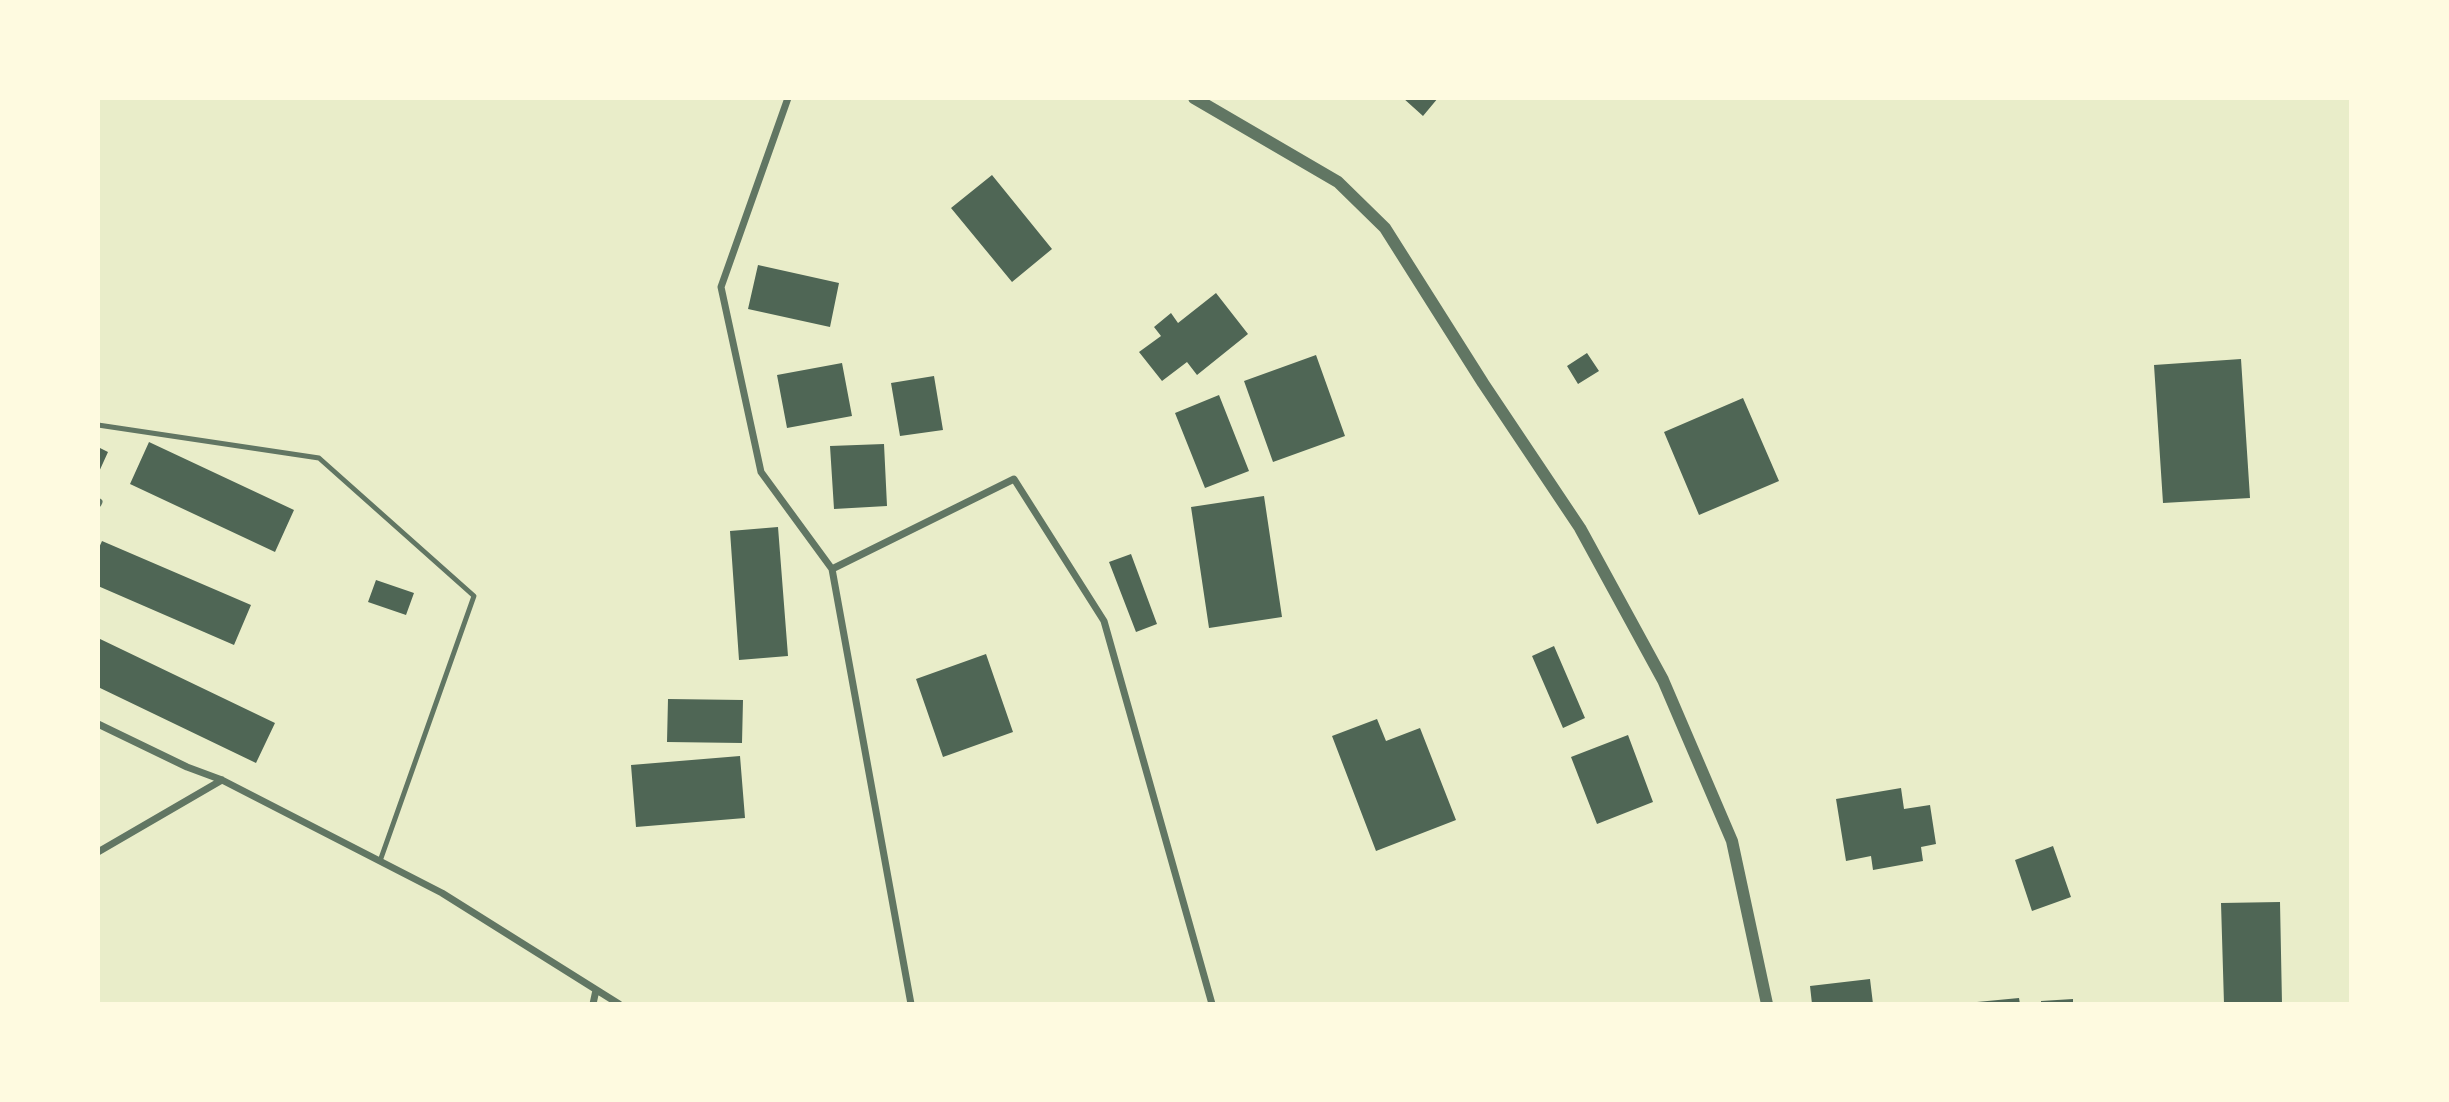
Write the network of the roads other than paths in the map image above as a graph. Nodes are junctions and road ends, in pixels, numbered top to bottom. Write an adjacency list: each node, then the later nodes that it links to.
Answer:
1 (788, 98): 4 (street)
2 (1194, 98): 14 (street)
3 (98, 425): 8 (lane)
4 (832, 569): 12 (street); 13 (street)
5 (98, 724): 6 (street)
6 (222, 779): 7 (street); 8 (street)
7 (98, 852)
8 (380, 861): 9 (street)
9 (596, 990): 10 (street); 11 (street)
10 (593, 1004)
11 (619, 1004)
12 (911, 1004)
13 (1212, 1004)
14 (1767, 1004)

